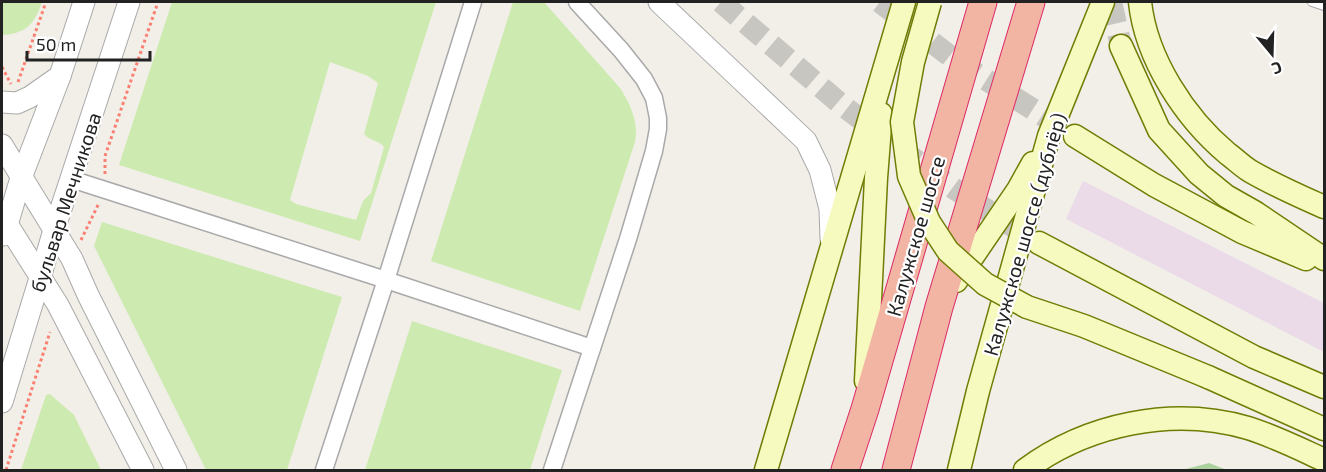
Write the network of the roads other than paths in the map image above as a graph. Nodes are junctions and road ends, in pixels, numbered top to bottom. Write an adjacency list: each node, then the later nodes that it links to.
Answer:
1 (84, 2): 16 (street)
2 (129, 2): 22 (street, бульвар Мечникова)
3 (473, 2): 31 (street)
4 (577, 2): 33 (street)
5 (659, 2): 27 (street)
6 (904, 2): 15 (main road)
7 (930, 2): 37 (main road, bridge)
8 (983, 2): 36 (highway, Калужское шоссе)
9 (1031, 2): 32 (highway)
10 (1103, 2): 18 (main road, Калужское шоссе (дублёр))
11 (1140, 2): 23 (main road)
12 (1312, 2): 13 (lane)
13 (1324, 6)
14 (1121, 46): 28 (main road)
15 (886, 65): 27 (main road); 36 (main road)
16 (60, 76): 17 (street); 21 (street)
17 (8, 96)
18 (1049, 136): 32 (main road); 46 (main road, Калужское шоссе (дублёр))
19 (1076, 136): 29 (main road)
20 (2, 145): 21 (street)
21 (21, 178): 24 (street); 25 (street)
22 (70, 179): 25 (street, бульвар Мечникова); 31 (street)
23 (1324, 207)
24 (3, 229): 30 (street)
25 (54, 230): 30 (street, бульвар Мечникова); 40 (street)
26 (1039, 243): 34 (main road)
27 (831, 248): 43 (main road)
28 (1324, 259)
29 (1324, 266)
30 (40, 278): 35 (street, бульвар Мечникова); 39 (street)
31 (386, 280): 33 (street); 41 (street)
32 (939, 307): 45 (highway)
33 (592, 348): 42 (street)
34 (1324, 387)
35 (2, 402)
36 (865, 408): 44 (highway, Калужское шоссе)
37 (1324, 429)
38 (1324, 460): 47 (main road)
39 (143, 471)
40 (176, 471)
41 (324, 471)
42 (552, 471)
43 (766, 471)
44 (845, 471)
45 (896, 471)
46 (959, 471)
47 (1025, 471)

